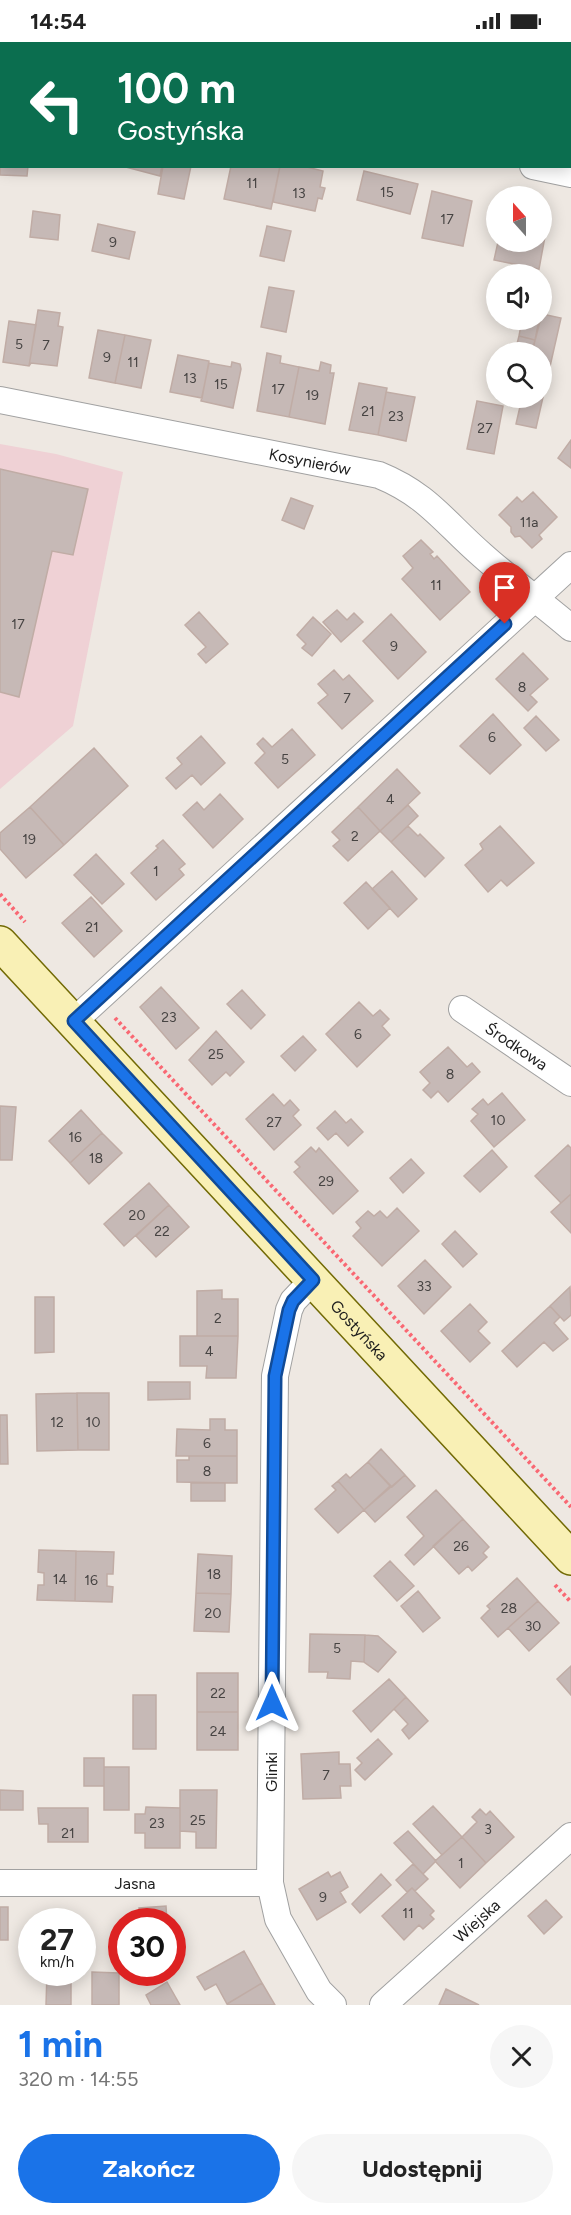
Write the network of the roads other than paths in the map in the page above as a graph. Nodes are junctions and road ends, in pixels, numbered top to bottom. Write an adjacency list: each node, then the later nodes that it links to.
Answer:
1 (542, 168): 2 (street)
2 (571, 174)
3 (0, 400): 5 (street, Kosynierów)
4 (571, 565): 5 (street)
5 (535, 598): 6 (street, Kosynierów); 9 (street)
6 (571, 628)
7 (0, 943): 9 (street, Gostyńska)
8 (462, 1009): 10 (street, Środkowa)
9 (74, 1021): 11 (street, Gostyńska)
10 (571, 1083)
11 (313, 1280): 12 (street, Gostyńska); 15 (street, Glinki)
12 (571, 1558)
13 (571, 1836): 17 (street, Wiejska)
14 (0, 1883): 15 (street, Jasna)
15 (270, 1883): 16 (street, Glinki)
16 (333, 2005)
17 (383, 2005)

